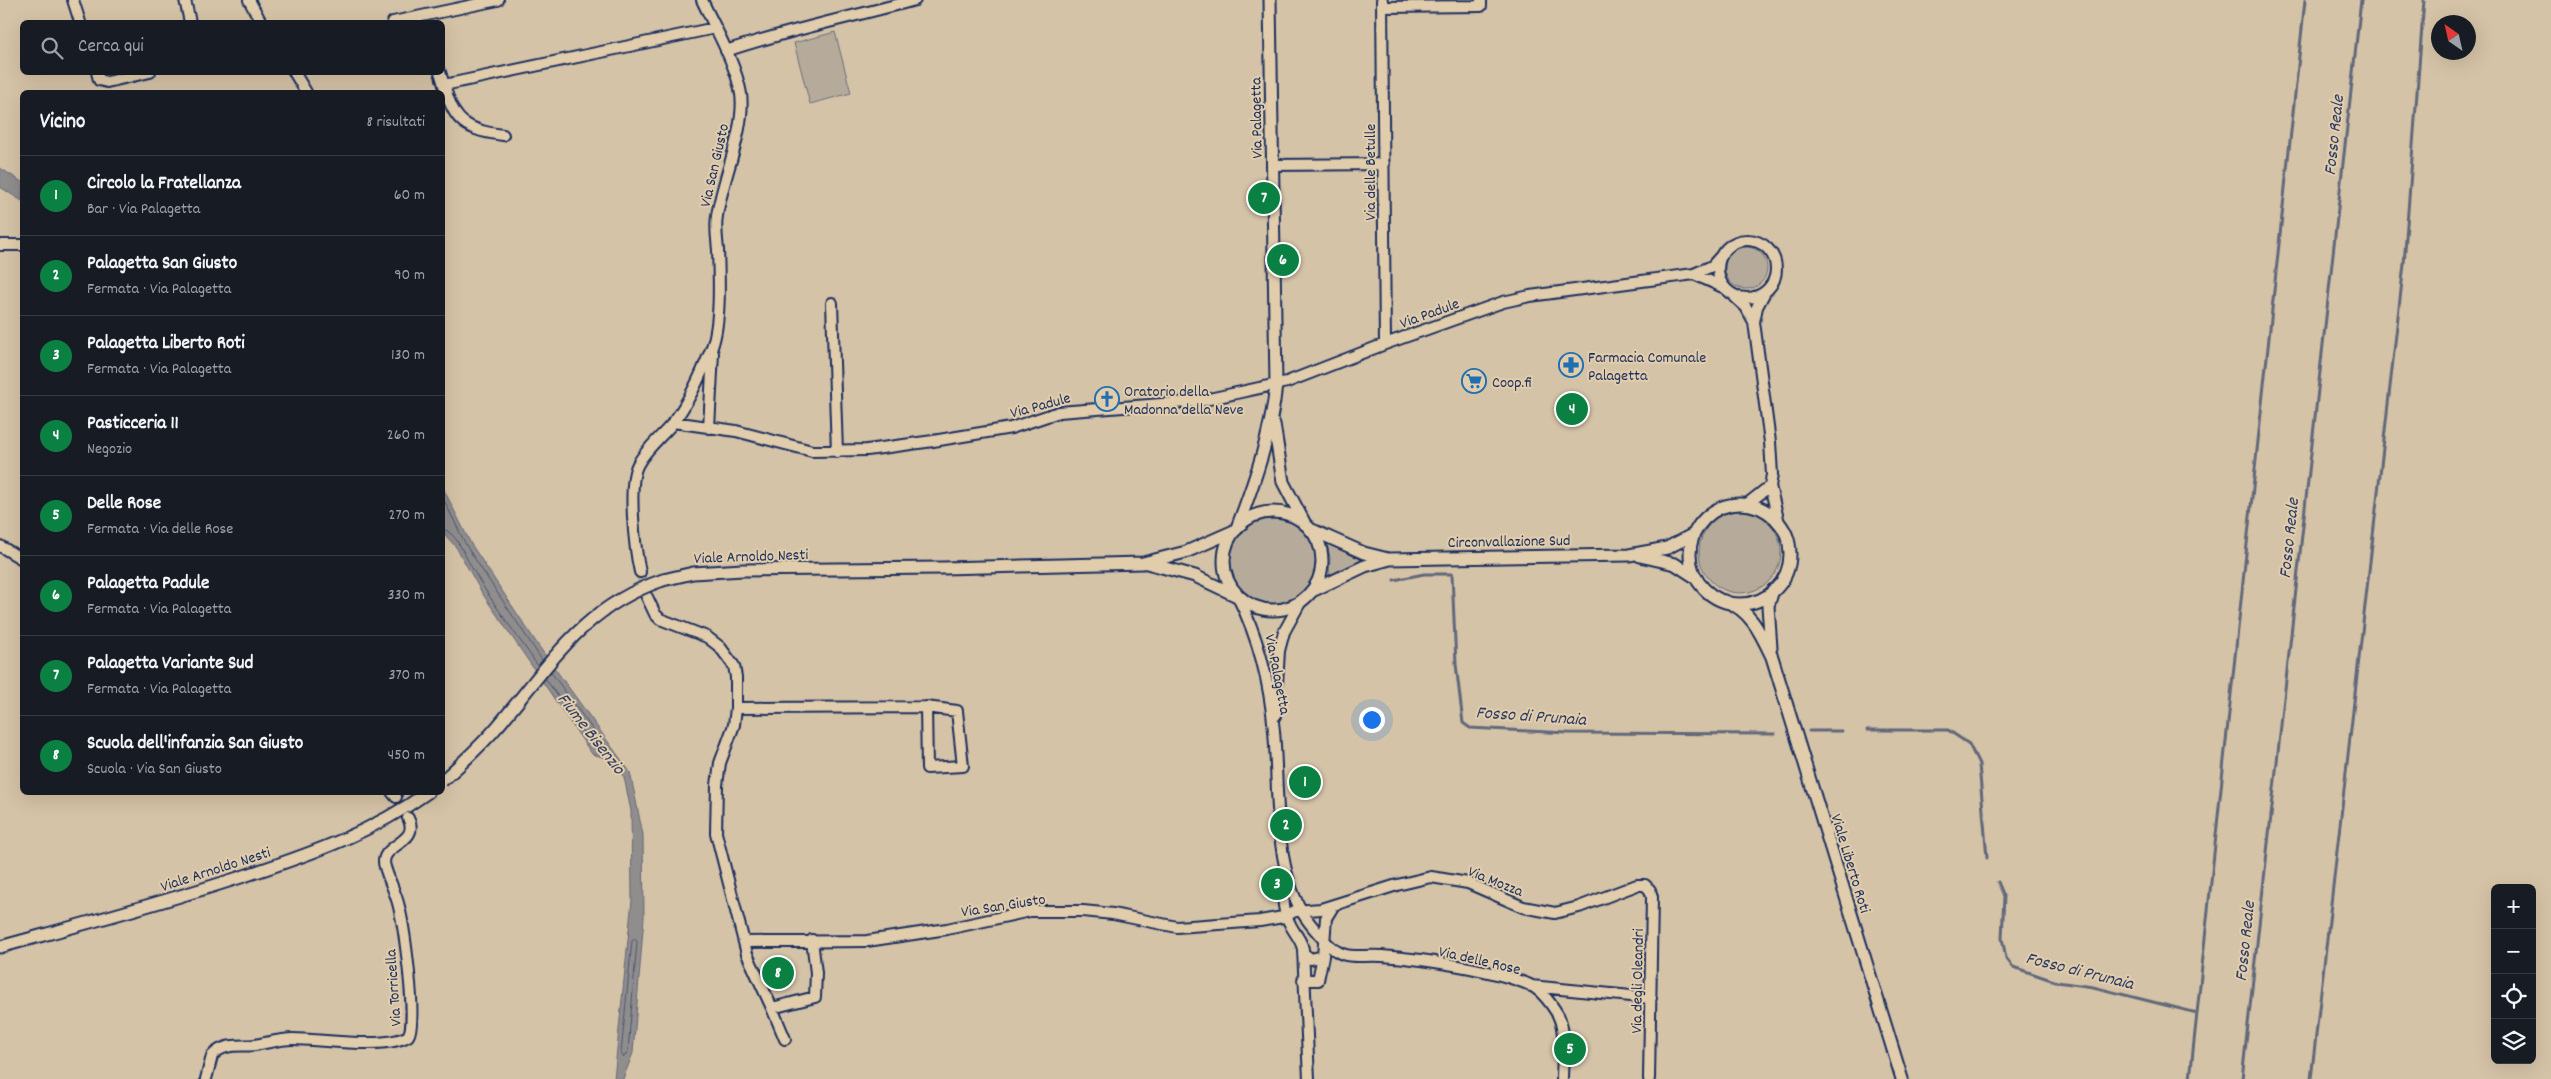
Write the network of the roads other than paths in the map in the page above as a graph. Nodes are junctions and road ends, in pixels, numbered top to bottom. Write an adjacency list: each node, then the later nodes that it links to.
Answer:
1 (73, 0): 11 (street)
2 (185, 0): 12 (street)
3 (249, 0): 13 (street)
4 (498, 0): 10 (street)
5 (702, 0): 14 (street, Via San Giusto)
6 (915, 0): 15 (street)
7 (1270, 0): 24 (street, Via Palagetta)
8 (1382, 3): 9 (street); 23 (street, Via delle Betulle)
9 (1481, 3)
10 (425, 19)
11 (79, 20)
12 (190, 20)
13 (260, 20)
14 (715, 28): 15 (street, Via San Giusto); 20 (street)
15 (726, 51): 33 (street, Via San Giusto)
16 (137, 75): 19 (street)
17 (296, 75): 21 (street)
18 (441, 75): 20 (street)
19 (98, 76)
20 (444, 85): 22 (street)
21 (305, 90)
22 (503, 135)
23 (1384, 164): 24 (street); 34 (street, Via delle Betulle)
24 (1272, 165): 35 (street, Via Palagetta)
25 (0, 245): 26 (street)
26 (20, 245)
27 (1721, 256): 28 (street); 29 (street); 30 (street)
28 (1694, 274): 29 (street); 34 (street, Via Padule)
29 (1729, 291): 30 (street); 32 (street)
30 (1765, 292): 32 (street)
31 (832, 303): 39 (street)
32 (1754, 322): 40 (street)
33 (713, 344): 37 (street, Via San Giusto); 38 (street, Via San Giusto)
34 (1385, 344): 35 (street, Via Padule)
35 (1276, 385): 36 (street, Via Palagetta); 39 (street, Via Padule)
36 (1273, 415): 43 (street, Via Palagetta); 44 (street, Via Palagetta)
37 (673, 422): 38 (street, Via Padule); 51 (street, Via San Giusto)
38 (709, 428): 39 (street, Via Padule)
39 (837, 452)
40 (1770, 486): 41 (street); 42 (street)
41 (1747, 504): 42 (street); 45 (street, Circonvallazione Sud)
42 (1779, 523): 53 (street)
43 (1307, 526): 44 (street); 49 (street, Circonvallazione Sud); 54 (street, Via Palagetta)
44 (1236, 529): 50 (street, Viale Arnoldo Nesti); 56 (street, Via Palagetta)
45 (1694, 534): 47 (street, Circonvallazione Sud); 52 (street, Circonvallazione Sud)
46 (0, 546): 48 (street)
47 (1629, 555): 49 (street, Circonvallazione Sud); 52 (street, Circonvallazione Sud)
48 (20, 558)
49 (1390, 559): 54 (street, Circonvallazione Sud)
50 (1143, 562): 56 (street, Viale Arnoldo Nesti); 63 (street, Viale Arnoldo Nesti, bridge)
51 (640, 572)
52 (1700, 583): 58 (street, Circonvallazione Sud)
53 (1774, 589): 58 (street); 59 (street, Viale Liberto Roti)
54 (1312, 591): 57 (street, Via Palagetta)
55 (647, 597): 61 (street)
56 (1238, 597): 57 (street, Via Palagetta); 62 (street, Via Palagetta)
57 (1301, 601): 62 (street, Via Palagetta)
58 (1725, 601): 59 (street, Viale Liberto Roti)
59 (1772, 657): 86 (street, Viale Liberto Roti)
60 (926, 707): 60 (street); 61 (street)
61 (736, 708): 73 (street)
62 (1274, 730): 66 (street, Via Palagetta)
63 (445, 778)
64 (423, 795): 74 (street, Viale Arnoldo Nesti)
65 (408, 818): 82 (street, Via Torricella)
66 (1286, 866): 69 (street, Via Palagetta); 70 (street, Via Palagetta)
67 (1645, 885): 68 (street, Via Mozza); 79 (street, Via degli Oleandri)
68 (1334, 905): 69 (street, Via Mozza); 72 (street)
69 (1301, 911): 70 (street, Via San Giusto); 72 (street)
70 (1286, 916): 71 (street, Via San Giusto); 75 (street)
71 (812, 940): 73 (street, Via San Giusto); 80 (street)
72 (1324, 940): 76 (street); 78 (street, Via delle Rose)
73 (745, 942): 80 (street)
74 (0, 947)
75 (1302, 952): 76 (street); 77 (street)
76 (1324, 956): 77 (street)
77 (1303, 980): 83 (street)
78 (1531, 986): 79 (street); 84 (street, Via delle Rose)
79 (1651, 998): 85 (street, Via degli Oleandri)
80 (772, 1008): 81 (street)
81 (784, 1039)
82 (206, 1079)
83 (1309, 1079)
84 (1562, 1079)
85 (1649, 1079)
86 (1902, 1079)

